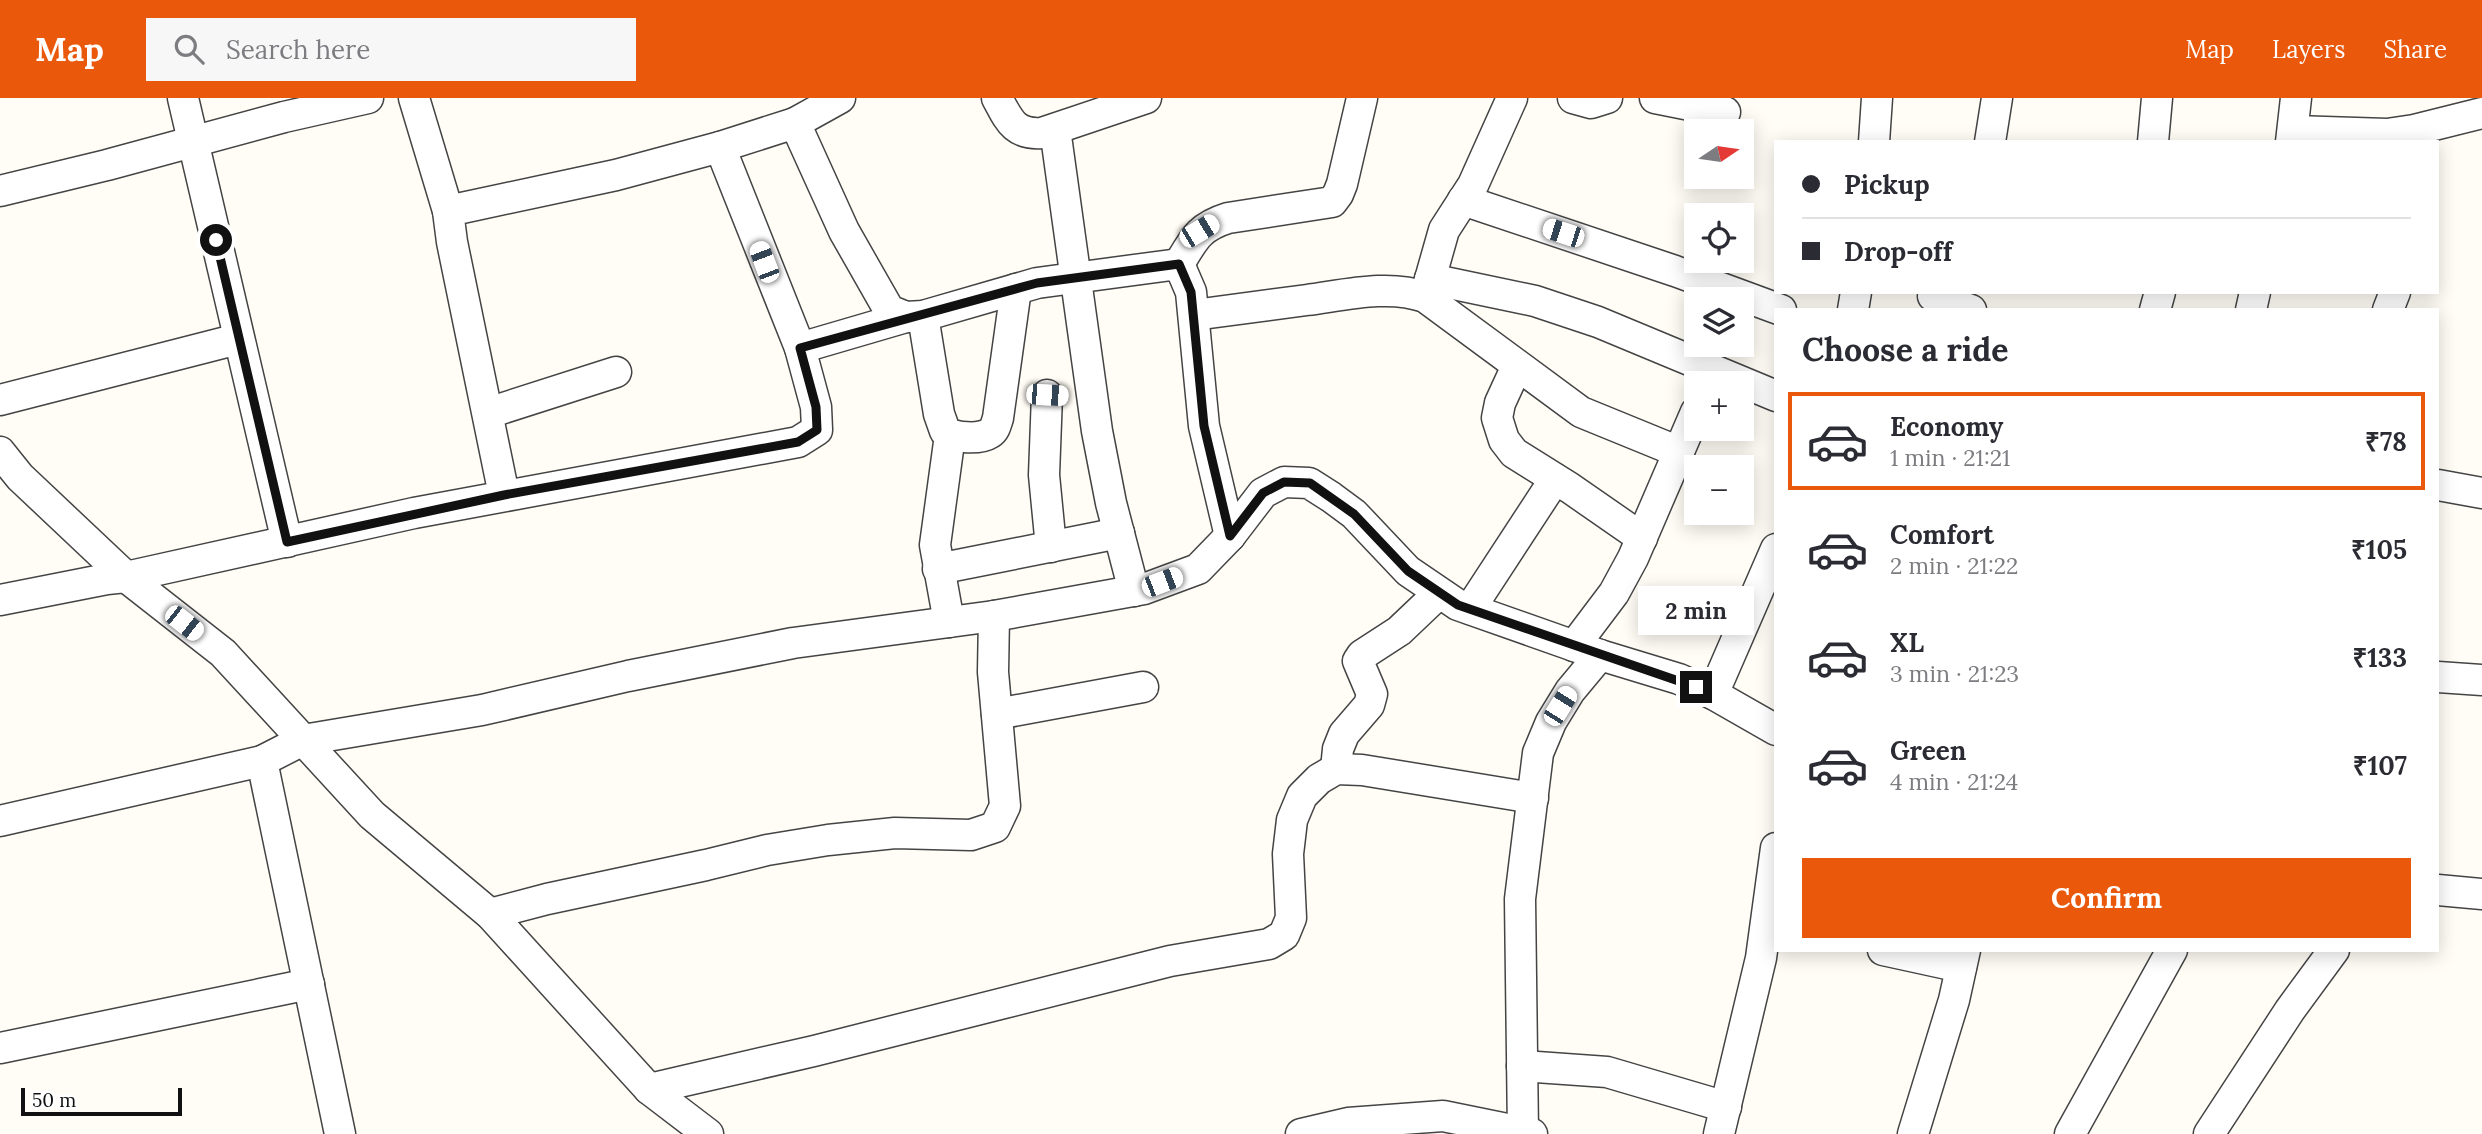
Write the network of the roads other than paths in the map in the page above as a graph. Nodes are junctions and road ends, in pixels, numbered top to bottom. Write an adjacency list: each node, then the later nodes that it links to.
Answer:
1 (183, 98): 25 (street)
2 (368, 98): 25 (street)
3 (415, 98): 29 (street)
4 (840, 98): 18 (street)
5 (997, 98): 19 (street)
6 (1146, 98): 19 (street)
7 (1362, 98): 30 (street)
8 (1512, 98): 28 (street)
9 (1573, 98): 10 (street)
10 (1607, 98)
11 (1655, 98): 16 (street)
12 (1877, 98): 22 (street)
13 (1997, 98): 23 (street)
14 (2157, 98): 24 (street)
15 (2296, 98): 21 (street)
16 (1725, 112)
17 (2482, 113): 20 (street)
18 (795, 123): 26 (street); 38 (street)
19 (1055, 129): 31 (street)
20 (2436, 133): 21 (street)
21 (2292, 136)
22 (1874, 140)
23 (1990, 140)
24 (2153, 140)
25 (194, 142): 27 (street); 39 (street)
26 (720, 147): 29 (street); 40 (street)
27 (0, 191)
28 (1463, 200): 32 (street); 35 (street)
29 (448, 211): 50 (street)
30 (1179, 264): 31 (street); 37 (street)
31 (1075, 278): 33 (street); 48 (street)
32 (1428, 288): 37 (street); 41 (street); 42 (street)
33 (1016, 289): 38 (street); 45 (street)
34 (1933, 296): 36 (street)
35 (1776, 308)
36 (1966, 308)
37 (1194, 315): 60 (street)
38 (915, 316): 40 (street); 51 (street)
39 (238, 339): 49 (street); 62 (street)
40 (800, 348): 58 (street)
41 (1517, 366): 54 (street); 55 (street)
42 (1698, 371)
43 (616, 372): 50 (street)
44 (1754, 390): 47 (street)
45 (1002, 393): 46 (street); 51 (street)
46 (1047, 395): 48 (street); 63 (street)
47 (1774, 395)
48 (1093, 398): 59 (street)
49 (0, 400)
50 (488, 413): 58 (street)
51 (950, 435): 65 (street)
52 (1684, 440): 54 (street)
53 (0, 452): 66 (street)
54 (1679, 452): 61 (street)
55 (1555, 479): 61 (street); 70 (street)
56 (2439, 485): 57 (street)
57 (2482, 493)
58 (504, 495): 62 (street)
59 (1119, 533): 63 (street); 67 (street)
60 (1230, 536): 67 (street); 68 (street)
61 (1642, 538): 73 (street)
62 (287, 542): 66 (street)
63 (1051, 547): 65 (street)
64 (1774, 554): 77 (street)
65 (937, 569): 72 (street)
66 (125, 577): 69 (street); 80 (street)
67 (1134, 591): 71 (street)
68 (1439, 593): 70 (street); 82 (street)
69 (0, 600)
70 (1470, 609): 73 (street)
71 (994, 616): 72 (street); 78 (street)
72 (949, 622): 80 (street)
73 (1587, 650): 77 (street); 83 (street)
74 (2439, 677): 75 (street)
75 (2482, 680)
76 (1143, 687): 78 (street)
77 (1713, 694): 79 (street)
78 (997, 714): 88 (street)
79 (1774, 729)
80 (303, 740): 81 (street); 88 (street)
81 (262, 761): 84 (street); 94 (street)
82 (1336, 769): 83 (street); 97 (street)
83 (1533, 798): 96 (street)
84 (0, 821)
85 (1774, 879): 89 (street)
86 (2439, 890): 87 (street)
87 (2482, 894)
88 (490, 914): 97 (street)
89 (1771, 926): 98 (street)
90 (1901, 952): 93 (street)
91 (2171, 952): 104 (street)
92 (2333, 952): 105 (street)
93 (1963, 959): 103 (street)
94 (309, 984): 95 (street); 100 (street)
95 (0, 1048)
96 (1522, 1066): 98 (street); 99 (street)
97 (649, 1089): 101 (street)
98 (1722, 1121)
99 (1526, 1133): 102 (street)
100 (340, 1134)
101 (708, 1134)
102 (1301, 1134)
103 (1913, 1134)
104 (2070, 1134)
105 (2209, 1134)

